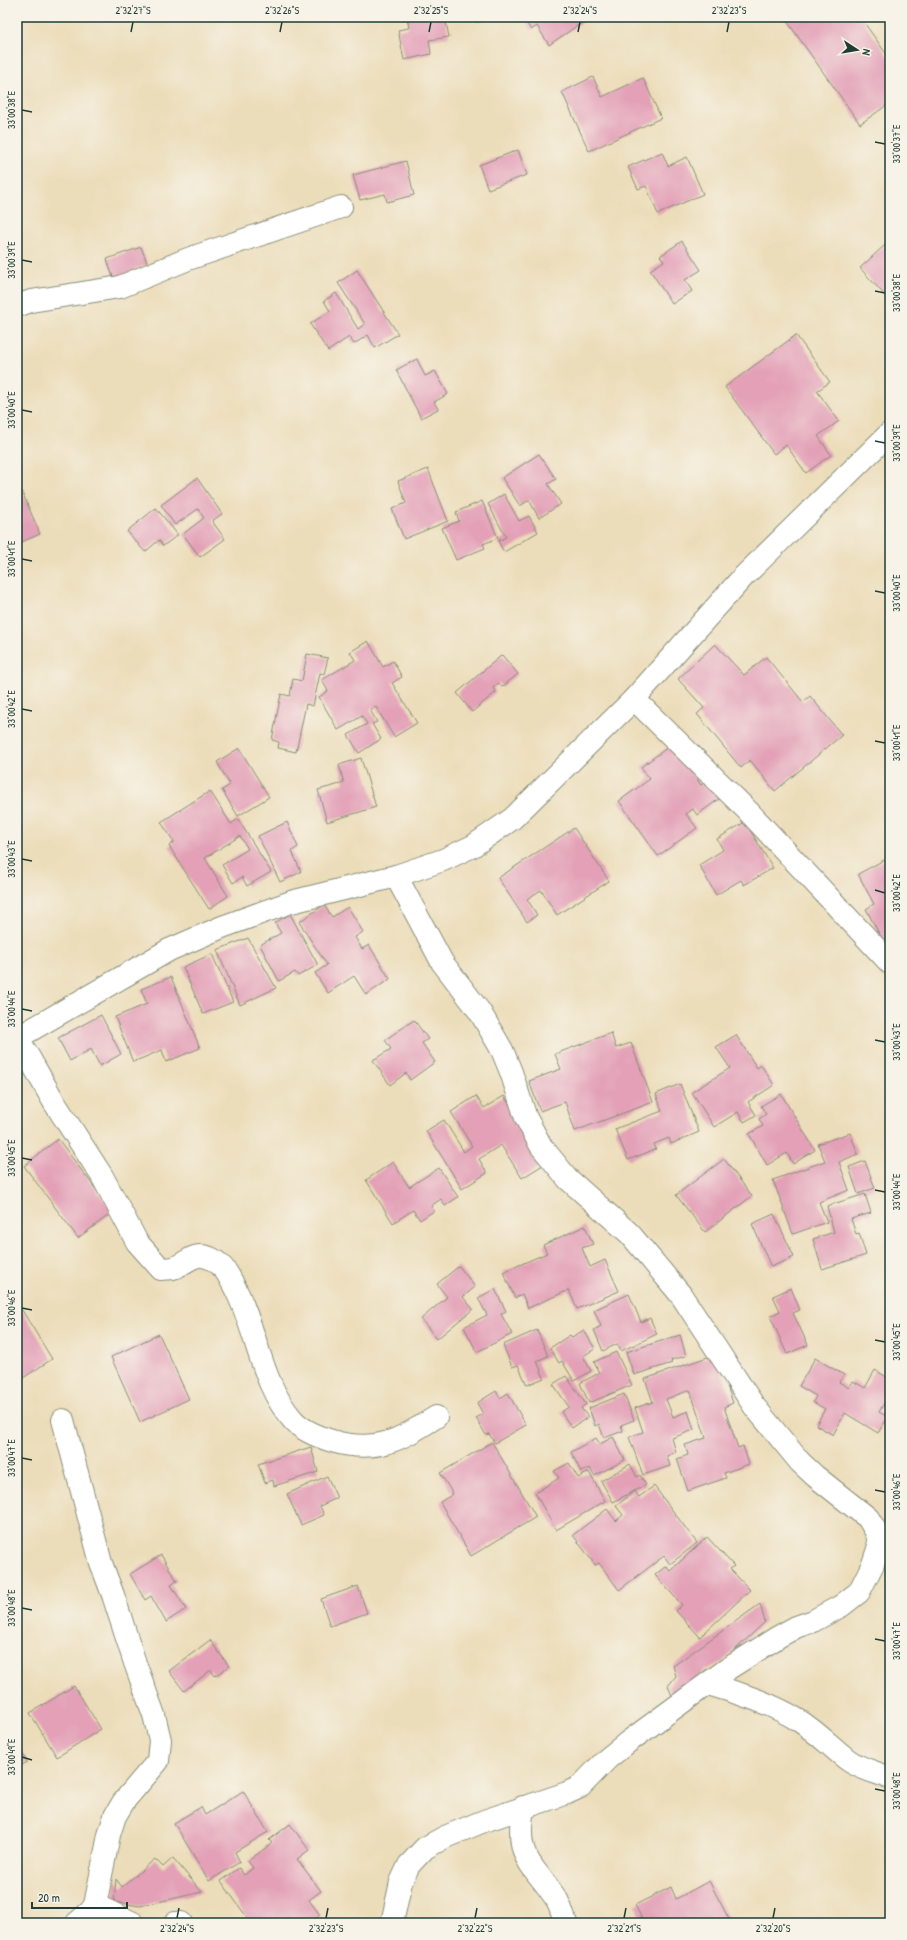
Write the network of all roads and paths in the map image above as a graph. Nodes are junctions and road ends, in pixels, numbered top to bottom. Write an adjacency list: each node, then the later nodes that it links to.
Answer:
1 (341, 207): 2 (street)
2 (17, 306)
3 (890, 433): 4 (street)
4 (634, 699): 5 (street); 6 (street)
5 (396, 876): 7 (street); 10 (street)
6 (890, 963)
7 (17, 1038): 8 (street)
8 (436, 1417)
9 (63, 1420): 13 (street)
10 (708, 1684): 11 (street); 12 (street)
11 (890, 1778)
12 (523, 1807): 18 (street); 19 (street)
13 (95, 1905): 14 (street); 15 (street)
14 (77, 1923)
15 (133, 1923)
16 (175, 1923): 17 (street)
17 (181, 1923)
18 (392, 1923)
19 (566, 1923)

